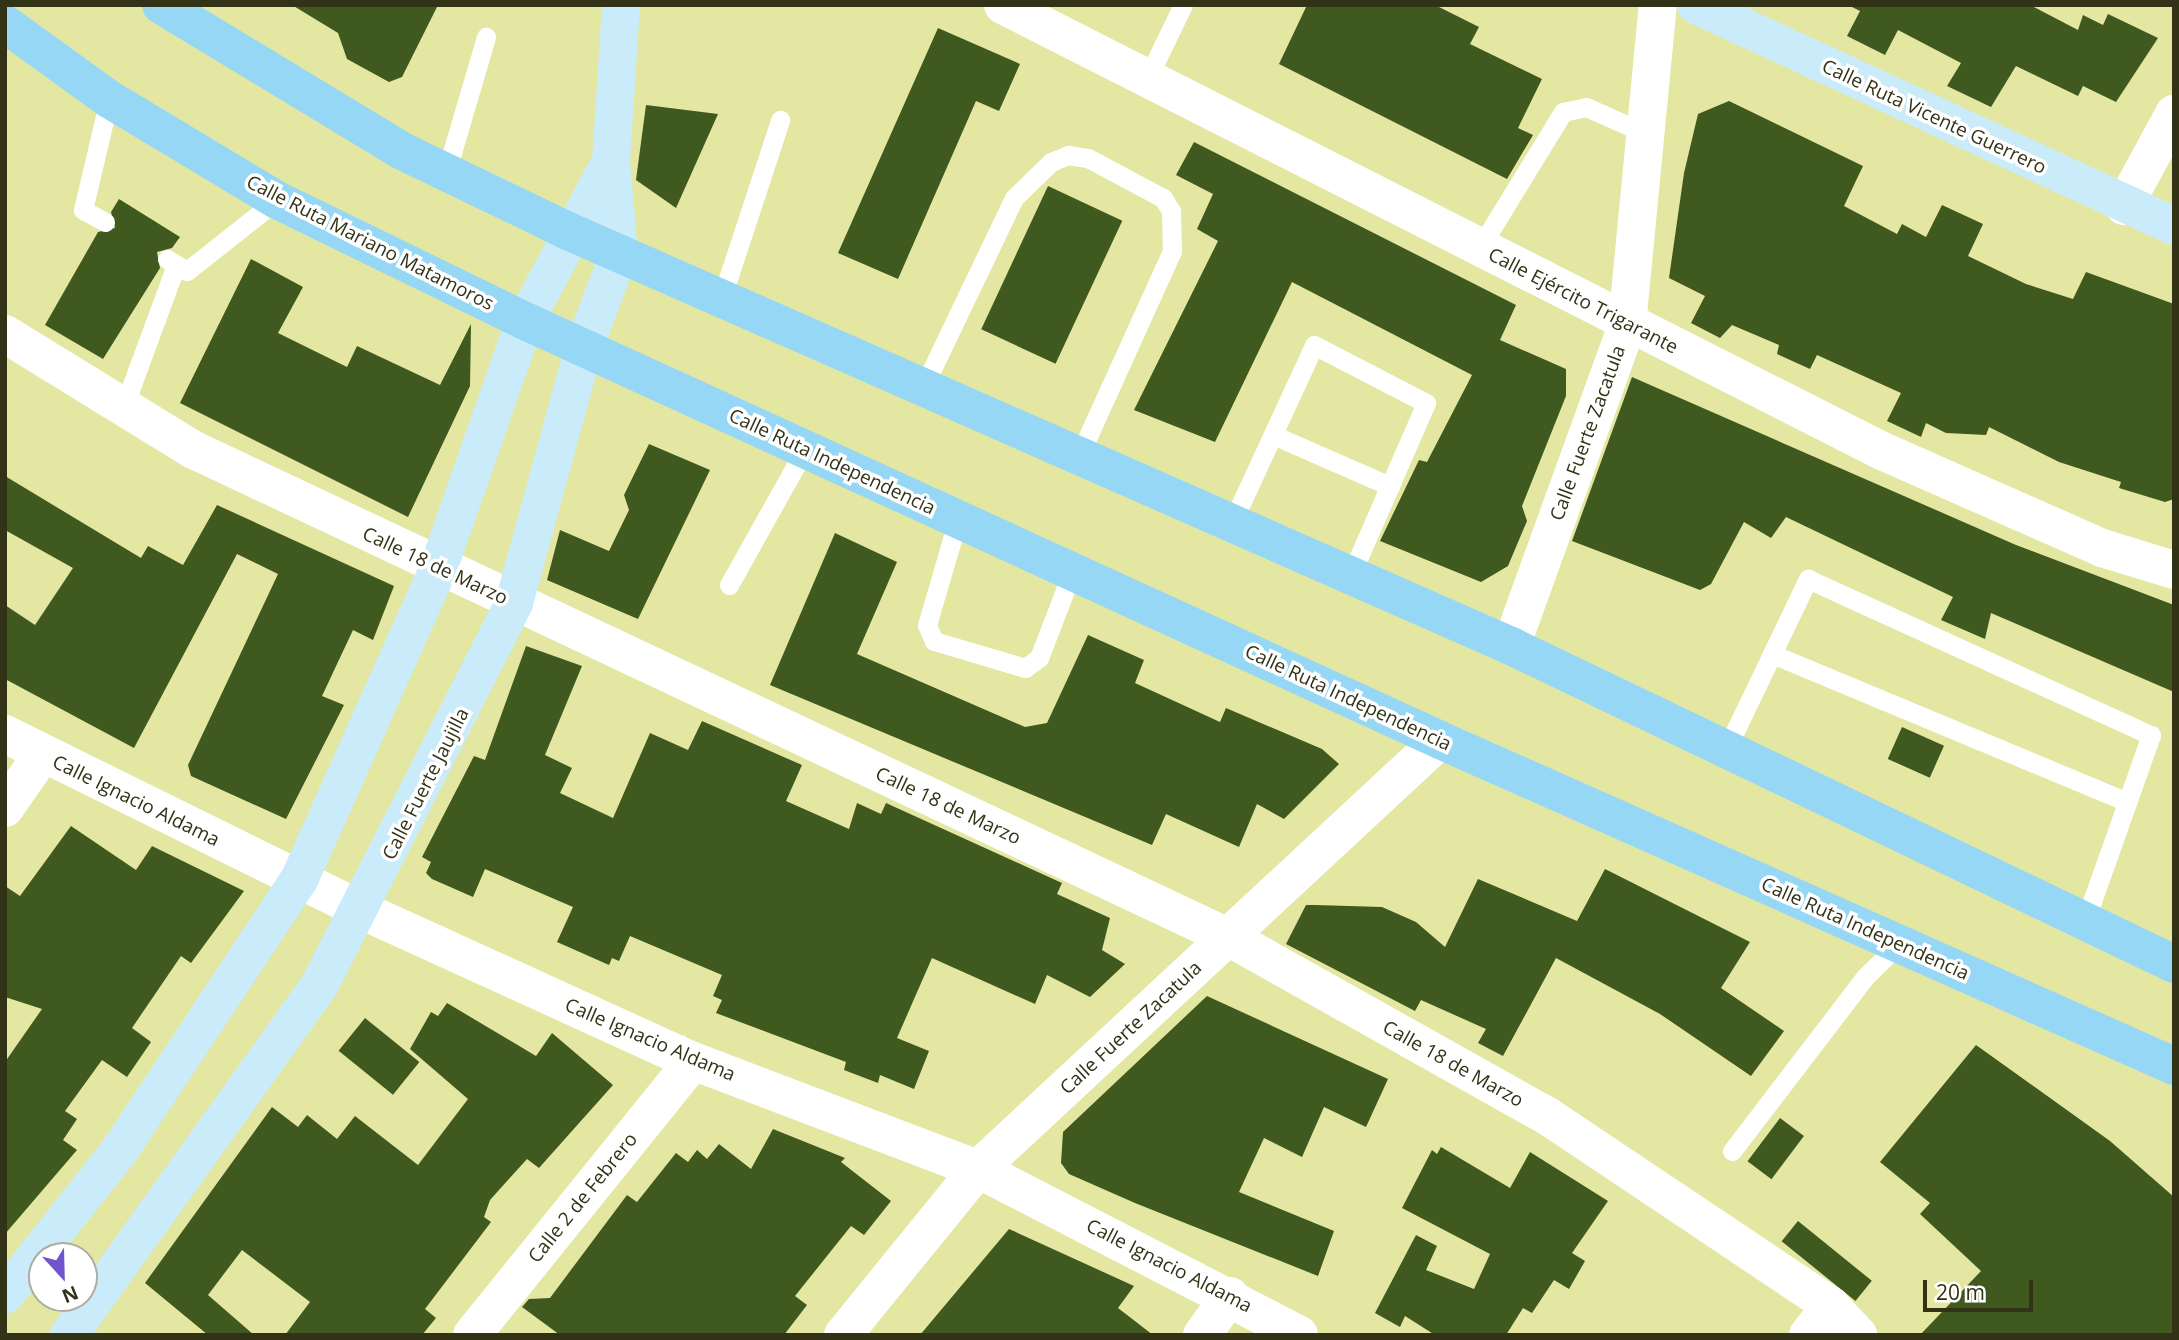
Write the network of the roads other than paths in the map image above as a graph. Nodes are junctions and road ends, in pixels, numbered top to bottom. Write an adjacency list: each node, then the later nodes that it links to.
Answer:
1 (161, 5): 16 (main road)
2 (621, 5): 15 (main road, Calle Fuerte Jaujilla)
3 (1003, 5): 7 (street, Calle Ejército Trigarante)
4 (1183, 5): 10 (lane)
5 (1658, 5): 14 (street, Calle Fuerte Zacatula)
6 (1696, 5): 18 (main road, Calle Ruta Vicente Guerrero)
7 (1055, 18): 10 (street, Calle Ejército Trigarante)
8 (5, 24): 11 (main road, Calle Ruta Mariano Matamoros)
9 (486, 37): 16 (lane)
10 (1147, 79): 22 (street, Calle Ejército Trigarante)
11 (109, 99): 17 (main road, Calle Ruta Mariano Matamoros); 19 (lane)
12 (2174, 114): 18 (street)
13 (780, 120): 24 (lane)
14 (1645, 133): 22 (lane); 26 (street, Calle Fuerte Zacatula)
15 (611, 161): 21 (main road, Calle Fuerte Jaujilla); 23 (main road, Calle Fuerte Jaujilla)
16 (446, 173): 21 (main road)
17 (277, 201): 25 (main road, Calle Ruta Mariano Matamoros); 30 (lane)
18 (2124, 206): 20 (main road, Calle Ruta Vicente Guerrero)
19 (104, 222)
20 (2174, 226)
21 (568, 231): 23 (main road); 25 (main road, Calle Fuerte Jaujilla)
22 (1479, 249): 26 (street, Calle Ejército Trigarante)
23 (619, 254): 24 (main road); 28 (main road, Calle Fuerte Jaujilla)
24 (720, 303): 29 (main road)
25 (525, 321): 28 (main road, Calle Ruta Independencia); 37 (main road, Calle Fuerte Jaujilla)
26 (1627, 325): 38 (street, Calle Ejército Trigarante); 43 (street, Calle Fuerte Zacatula)
27 (5, 334): 30 (street, Calle 18 de Marzo)
28 (584, 347): 32 (main road, Calle Ruta Independencia); 42 (main road, Calle Fuerte Jaujilla)
29 (922, 390): 33 (main road); 33 (lane)
30 (123, 408): 37 (street, Calle 18 de Marzo)
31 (1273, 435): 34 (lane); 34 (lane); 36 (lane)
32 (805, 449): 35 (main road, Calle Ruta Independencia); 41 (lane)
33 (1078, 458): 36 (main road)
34 (1390, 486): 40 (lane)
35 (958, 519): 39 (main road, Calle Ruta Independencia); 39 (lane)
36 (1231, 525): 40 (main road)
37 (438, 569): 42 (street, Calle 18 de Marzo); 51 (main road, Calle Fuerte Jaujilla)
38 (2174, 570)
39 (1072, 572): 46 (main road, Calle Ruta Independencia)
40 (1350, 577): 43 (main road)
41 (729, 585)
42 (514, 603): 52 (main road, Calle Fuerte Jaujilla); 54 (street, Calle 18 de Marzo)
43 (1511, 646): 47 (main road)
44 (1772, 654): 47 (lane); 49 (lane); 49 (lane)
45 (5, 734): 48 (street, Calle Ignacio Aldama)
46 (1440, 740): 54 (street, Calle Fuerte Zacatula); 55 (main road, Calle Ruta Independencia)
47 (1726, 750): 53 (main road)
48 (41, 756): 50 (street); 51 (street, Calle Ignacio Aldama)
49 (2127, 802): 53 (lane)
50 (5, 808)
51 (299, 880): 52 (street, Calle Ignacio Aldama); 63 (main road, Calle Fuerte Jaujilla)
52 (361, 910): 58 (street, Calle Ignacio Aldama); 66 (main road, Calle Fuerte Jaujilla)
53 (2085, 921): 56 (main road)
54 (1230, 938): 62 (street, Calle Fuerte Zacatula); 65 (street, Calle 18 de Marzo)
55 (1899, 944): 57 (main road, Calle Ruta Independencia); 61 (lane)
56 (2174, 964)
57 (2069, 1019): 59 (main road, Calle Ruta Independencia); 60 (main road)
58 (693, 1061): 62 (street, Calle Ignacio Aldama); 67 (street, Calle 2 de Febrero)
59 (2174, 1066)
60 (2174, 1093)
61 (1732, 1151)
62 (978, 1169): 64 (street, Calle Ignacio Aldama); 68 (street, Calle Fuerte Zacatula)
63 (5, 1295)
64 (1230, 1296): 69 (street); 70 (street, Calle Ignacio Aldama)
65 (1819, 1320): 71 (street, Calle 18 de Marzo)
66 (69, 1335)
67 (472, 1335)
68 (843, 1335)
69 (1202, 1335)
70 (1299, 1335)
71 (1858, 1335)

